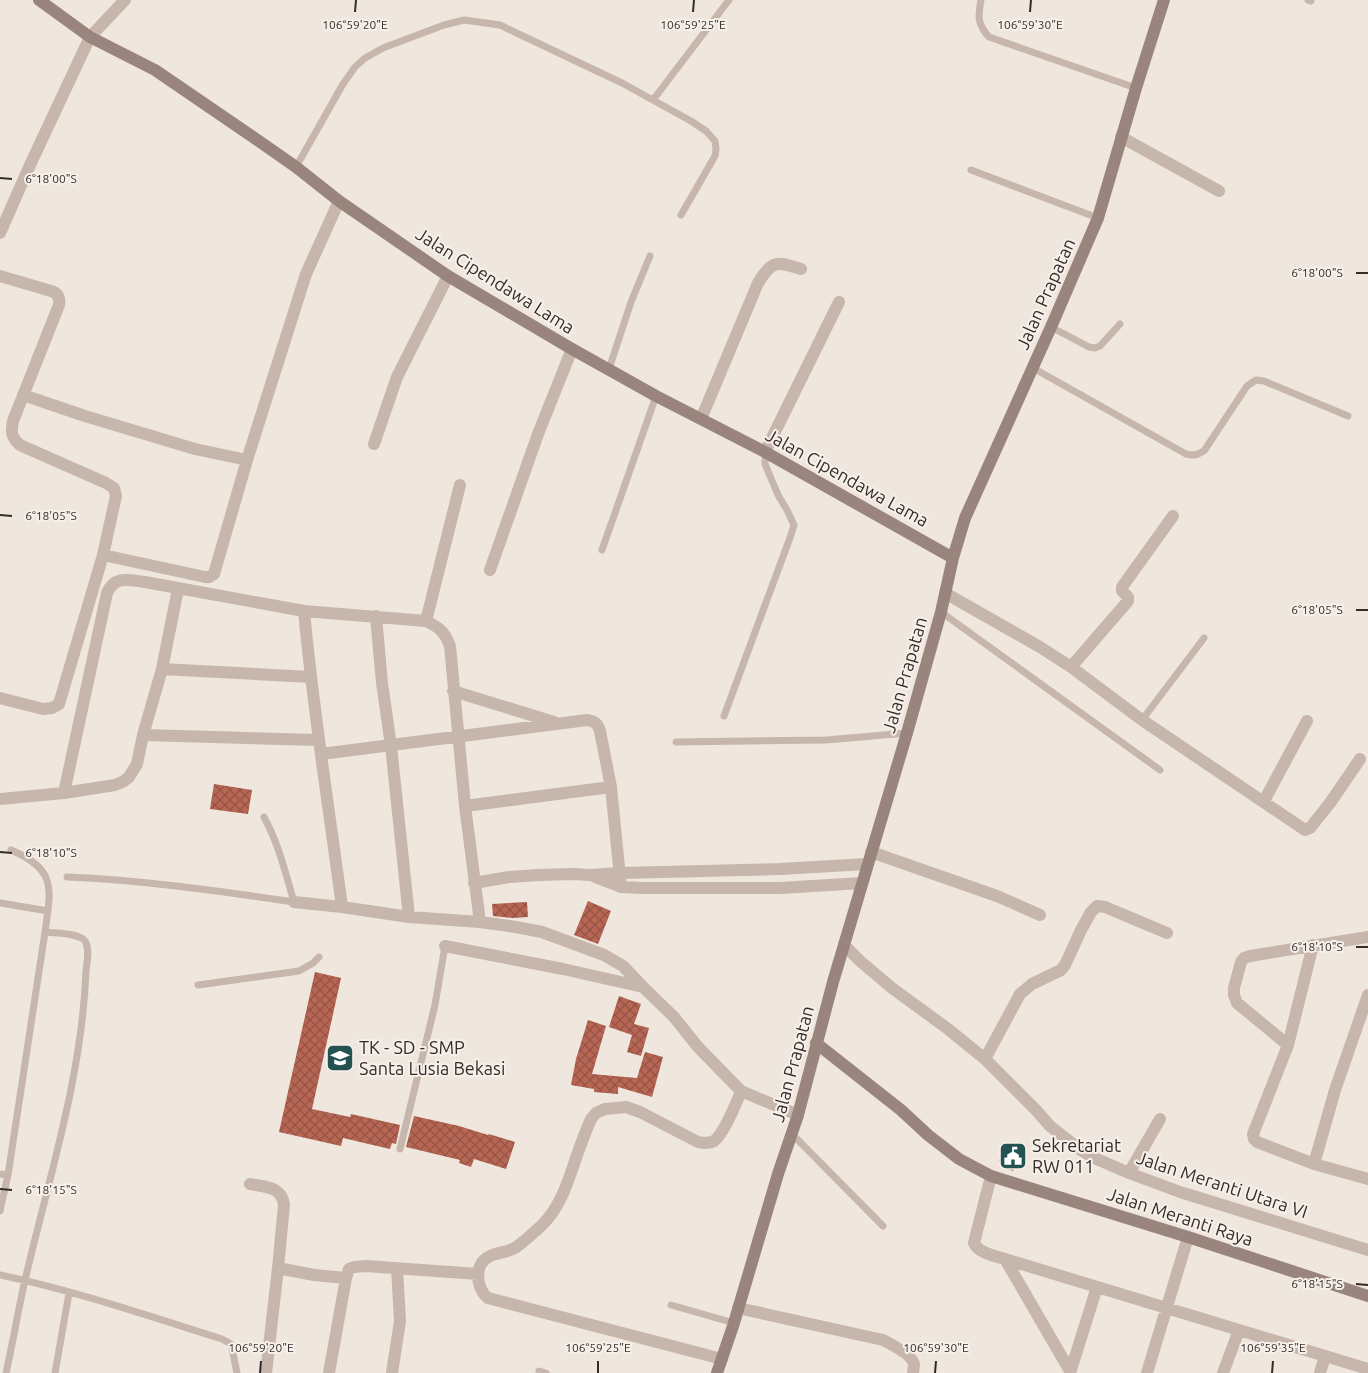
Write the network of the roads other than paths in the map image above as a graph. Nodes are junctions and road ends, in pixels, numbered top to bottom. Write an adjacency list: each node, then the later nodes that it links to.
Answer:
1 (39, 0): 6 (street, Jalan Cipendawa Lama)
2 (125, 0): 6 (street)
3 (729, 0): 8 (lane)
4 (981, 0): 7 (lane)
5 (1164, 0): 7 (street, Jalan Prapatan)
6 (90, 36): 10 (street, Jalan Cipendawa Lama); 16 (street)
7 (1136, 88): 9 (street, Jalan Prapatan)
8 (653, 100): 10 (lane); 14 (lane)
9 (1121, 137): 12 (street); 15 (street, Jalan Prapatan)
10 (296, 167): 13 (street, Jalan Cipendawa Lama)
11 (971, 170): 15 (lane)
12 (1219, 192)
13 (339, 202): 20 (street, Jalan Cipendawa Lama); 33 (street)
14 (681, 215)
15 (1098, 218): 23 (street, Jalan Prapatan)
16 (0, 233)
17 (650, 256): 26 (lane)
18 (801, 269): 30 (street)
19 (0, 276): 27 (street)
20 (448, 276): 24 (street, Jalan Cipendawa Lama); 31 (street)
21 (839, 302): 32 (street)
22 (1120, 324): 23 (lane)
23 (1052, 327): 25 (street, Jalan Prapatan)
24 (572, 349): 26 (street, Jalan Cipendawa Lama); 39 (street)
25 (1033, 368): 29 (lane); 38 (street, Jalan Prapatan)
26 (608, 369): 28 (street, Jalan Cipendawa Lama)
27 (23, 395): 33 (street); 37 (street)
28 (656, 396): 30 (street, Jalan Cipendawa Lama); 36 (lane)
29 (1348, 416)
30 (701, 419): 32 (street, Jalan Cipendawa Lama)
31 (374, 444)
32 (766, 452): 38 (street, Jalan Cipendawa Lama); 52 (lane)
33 (247, 460): 37 (street)
34 (460, 485): 45 (street)
35 (1174, 516): 47 (street)
36 (602, 550)
37 (103, 554): 51 (street)
38 (953, 558): 41 (street, Jalan Prapatan)
39 (490, 570)
40 (178, 589): 42 (street); 48 (street); 66 (street)
41 (946, 593): 43 (street, Jalan Prapatan); 47 (street)
42 (304, 611): 44 (street); 49 (street)
43 (941, 612): 56 (street, Jalan Prapatan); 64 (lane)
44 (376, 616): 45 (street); 61 (street)
45 (426, 621): 50 (street)
46 (1204, 638): 53 (lane)
47 (1071, 667): 53 (street)
48 (162, 669): 49 (street); 57 (street)
49 (310, 676): 59 (street)
50 (453, 691): 55 (street); 58 (street)
51 (0, 698)
52 (724, 716)
53 (1142, 720): 68 (street)
54 (1306, 721): 68 (street)
55 (560, 723): 58 (street); 65 (street)
56 (906, 733): 60 (lane); 72 (street, Jalan Prapatan)
57 (143, 735): 59 (street); 66 (street)
58 (457, 736): 61 (street); 69 (street)
59 (318, 740): 62 (street)
60 (676, 742)
61 (391, 746): 62 (street); 86 (street)
62 (321, 754): 83 (street)
63 (1360, 759): 68 (street)
64 (1160, 770)
65 (611, 787): 69 (street); 74 (street)
66 (64, 794): 67 (street)
67 (0, 799)
68 (1264, 802)
69 (465, 806): 77 (street)
70 (264, 817): 82 (lane)
71 (12, 850): 84 (lane)
72 (869, 858): 73 (street); 78 (street, Jalan Prapatan); 85 (street)
73 (735, 870): 74 (street); 80 (street)
74 (620, 873): 75 (street); 79 (street)
75 (590, 875): 77 (street); 79 (street)
76 (67, 878): 82 (lane)
77 (474, 883): 87 (street)
78 (862, 883): 80 (street); 91 (street, Jalan Prapatan)
79 (621, 887): 80 (street)
80 (736, 888)
81 (0, 902): 84 (lane)
82 (294, 902): 83 (street)
83 (342, 907): 86 (street)
84 (48, 911): 88 (lane)
85 (1040, 915)
86 (409, 917): 87 (street)
87 (480, 922): 96 (street)
88 (45, 932): 108 (lane); 122 (lane)
89 (1167, 934): 100 (street)
90 (1368, 937): 92 (street)
91 (844, 945): 98 (street, Jalan Prapatan); 100 (street, Jalan Meranti Utara VI)
92 (1313, 945): 99 (street); 99 (street)
93 (445, 946): 96 (street); 105 (lane)
94 (319, 957): 95 (lane)
95 (198, 985)
96 (643, 987): 101 (street)
97 (1368, 995): 106 (street)
98 (816, 1043): 102 (street, Jalan Prapatan); 109 (street, Jalan Meranti Raya)
99 (1288, 1045): 106 (street)
100 (986, 1059): 107 (street, Jalan Meranti Utara VI)
101 (741, 1091): 102 (street); 119 (street)
102 (798, 1115): 104 (street, Jalan Prapatan)
103 (1160, 1119): 107 (street)
104 (792, 1134): 113 (lane); 127 (street, Jalan Prapatan)
105 (400, 1149)
106 (1314, 1164): 110 (street)
107 (1129, 1173): 115 (street, Jalan Meranti Utara VI)
108 (4, 1174): 112 (lane)
109 (991, 1176): 114 (street, Jalan Meranti Raya); 116 (street)
110 (1368, 1179)
111 (250, 1184): 117 (street)
112 (0, 1210)
113 (884, 1226)
114 (1188, 1237): 125 (street, Jalan Meranti Raya); 128 (street)
115 (1368, 1250)
116 (1006, 1259): 123 (street); 134 (street)
117 (278, 1268): 121 (street); 138 (street)
118 (397, 1268): 119 (street); 121 (street); 140 (street)
119 (478, 1274): 132 (street)
120 (0, 1275): 122 (lane)
121 (346, 1278): 139 (street)
122 (25, 1280): 124 (lane); 135 (lane)
123 (1097, 1286): 128 (street); 134 (street)
124 (69, 1293): 136 (lane); 137 (lane)
125 (1368, 1296)
126 (671, 1304): 129 (lane)
127 (738, 1308): 129 (street, Jalan Prapatan); 142 (street)
128 (1166, 1308): 130 (street); 143 (street)
129 (734, 1323): 132 (street, Jalan Prapatan)
130 (1239, 1330): 131 (street); 144 (street)
131 (1325, 1356): 133 (street); 145 (street)
132 (722, 1359): 141 (street, Jalan Prapatan)
133 (1368, 1369)
134 (1070, 1372)
135 (6, 1373)
136 (55, 1373)
137 (236, 1373)
138 (266, 1373)
139 (329, 1373)
140 (392, 1373)
141 (717, 1373)
142 (913, 1373)
143 (1147, 1373)
144 (1223, 1373)
145 (1320, 1373)

